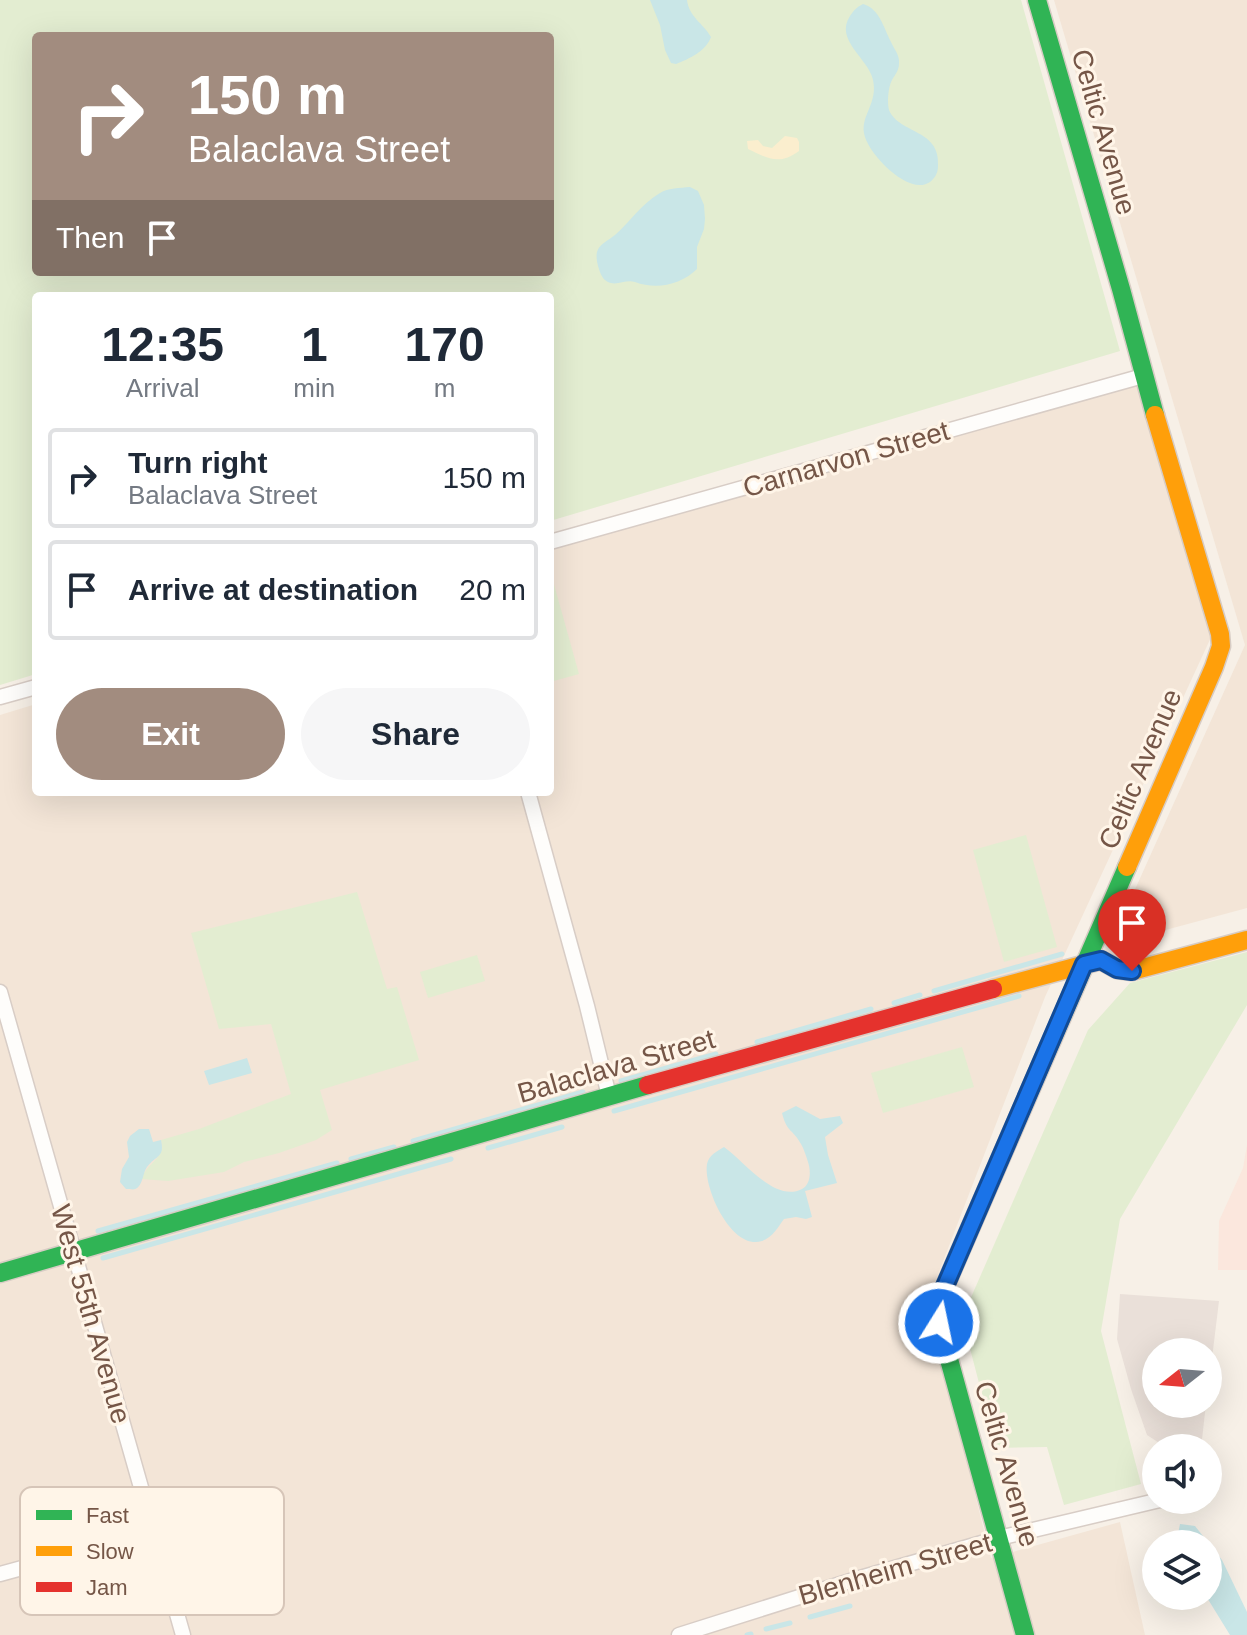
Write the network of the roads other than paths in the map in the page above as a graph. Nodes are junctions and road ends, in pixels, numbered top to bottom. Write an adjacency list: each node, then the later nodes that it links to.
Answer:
1 (1037, 0): 2 (street, Celtic Avenue)
2 (1143, 376): 3 (street, Carnarvon Street); 8 (street, Celtic Avenue)
3 (554, 541)
4 (32, 688): 5 (street)
5 (0, 697)
6 (529, 796): 10 (street)
7 (1247, 940): 8 (street, Balaclava Street)
8 (1084, 964): 10 (street, Balaclava Street); 15 (street, Celtic Avenue)
9 (0, 992): 11 (street, West 55th Avenue)
10 (609, 1096): 11 (street, Balaclava Street)
11 (74, 1253): 12 (street, Balaclava Street); 13 (street, West 55th Avenue)
12 (0, 1273)
13 (140, 1487)
14 (1142, 1504): 15 (street, Blenheim Street)
15 (999, 1538): 20 (street, Blenheim Street); 21 (street, Celtic Avenue)
16 (20, 1569): 17 (street)
17 (0, 1574)
18 (177, 1615): 19 (street, West 55th Avenue)
19 (183, 1635)
20 (679, 1635)
21 (1025, 1635)

